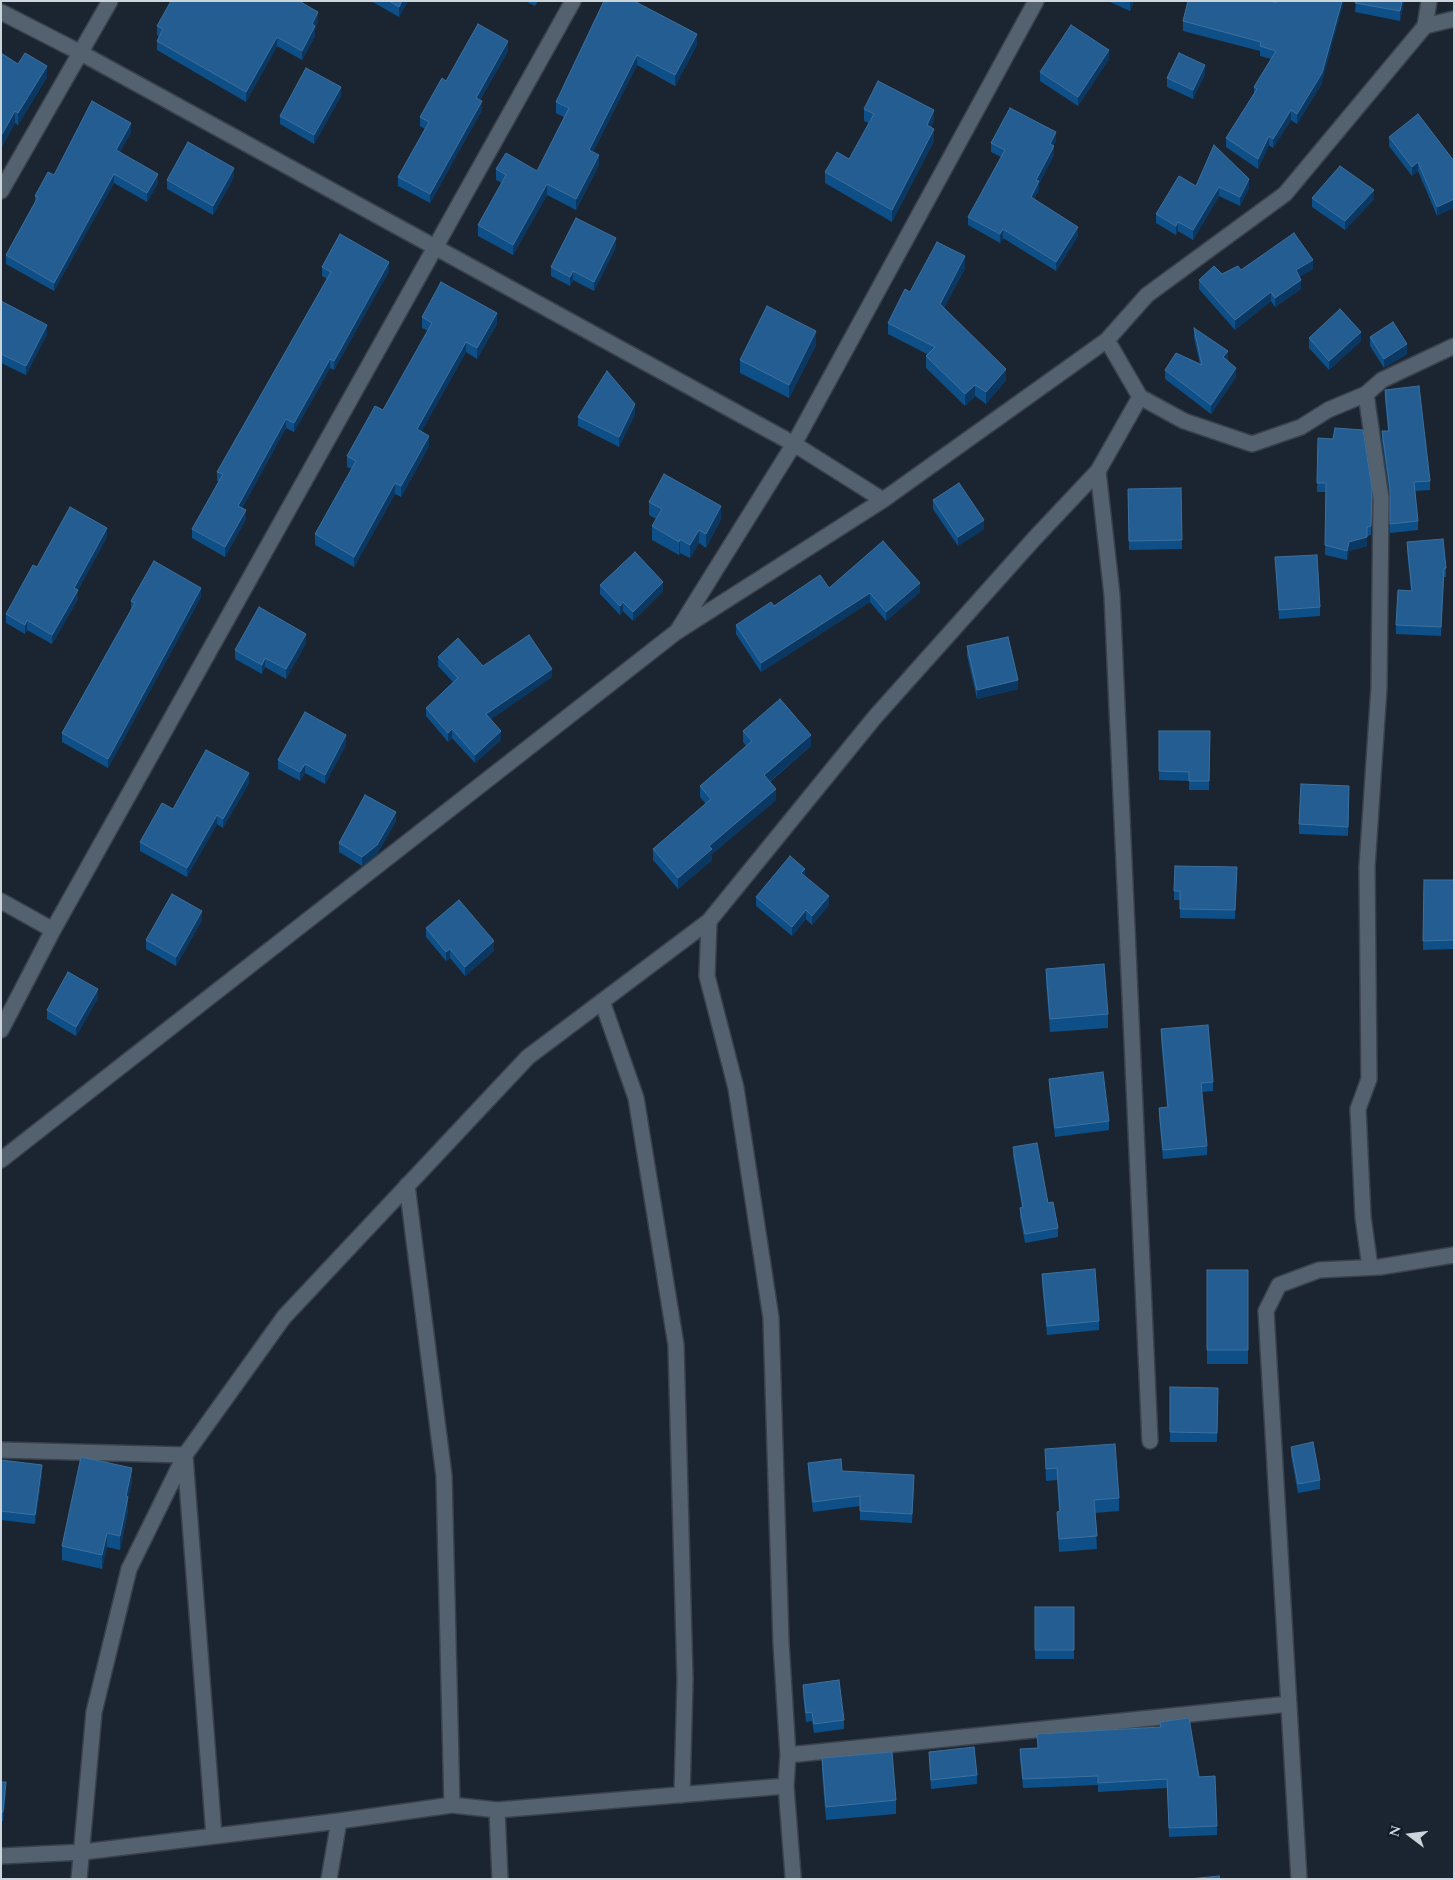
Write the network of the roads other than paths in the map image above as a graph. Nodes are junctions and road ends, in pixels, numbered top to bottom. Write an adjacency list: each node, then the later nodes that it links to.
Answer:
1 (110, 1): 8 (street)
2 (573, 1): 10 (street)
3 (1036, 1): 15 (street)
4 (1429, 1): 7 (street)
5 (1, 12): 8 (street)
6 (1454, 19): 7 (street)
7 (1426, 26): 11 (street)
8 (81, 53): 9 (street); 10 (street)
9 (1, 191)
10 (437, 248): 15 (street); 21 (street)
11 (1106, 340): 14 (street); 17 (street)
12 (1454, 346): 13 (street)
13 (1366, 394): 14 (street); 27 (street)
14 (1140, 398): 16 (street)
15 (794, 444): 17 (street); 18 (street)
16 (1098, 471): 20 (street); 28 (street)
17 (883, 500): 18 (street)
18 (675, 633): 24 (street)
19 (1, 902): 21 (street)
20 (709, 921): 22 (street); 32 (street)
21 (53, 930): 23 (street)
22 (602, 1001): 25 (street); 34 (street)
23 (1, 1030)
24 (1, 1160)
25 (408, 1185): 30 (street); 35 (street)
26 (1454, 1255): 27 (street)
27 (1370, 1267): 31 (street)
28 (1150, 1441)
29 (1, 1450): 30 (street)
30 (185, 1455): 38 (street); 39 (street)
31 (1289, 1704): 32 (street); 45 (street)
32 (788, 1755): 33 (street)
33 (786, 1786): 34 (street); 41 (street)
34 (682, 1794): 36 (street)
35 (452, 1805): 36 (street); 37 (street)
36 (497, 1810): 44 (street)
37 (339, 1822): 38 (street); 43 (street)
38 (214, 1836): 39 (street)
39 (83, 1852): 40 (street); 42 (street)
40 (1, 1856)
41 (793, 1876)
42 (79, 1879)
43 (329, 1879)
44 (500, 1879)
45 (1299, 1879)

